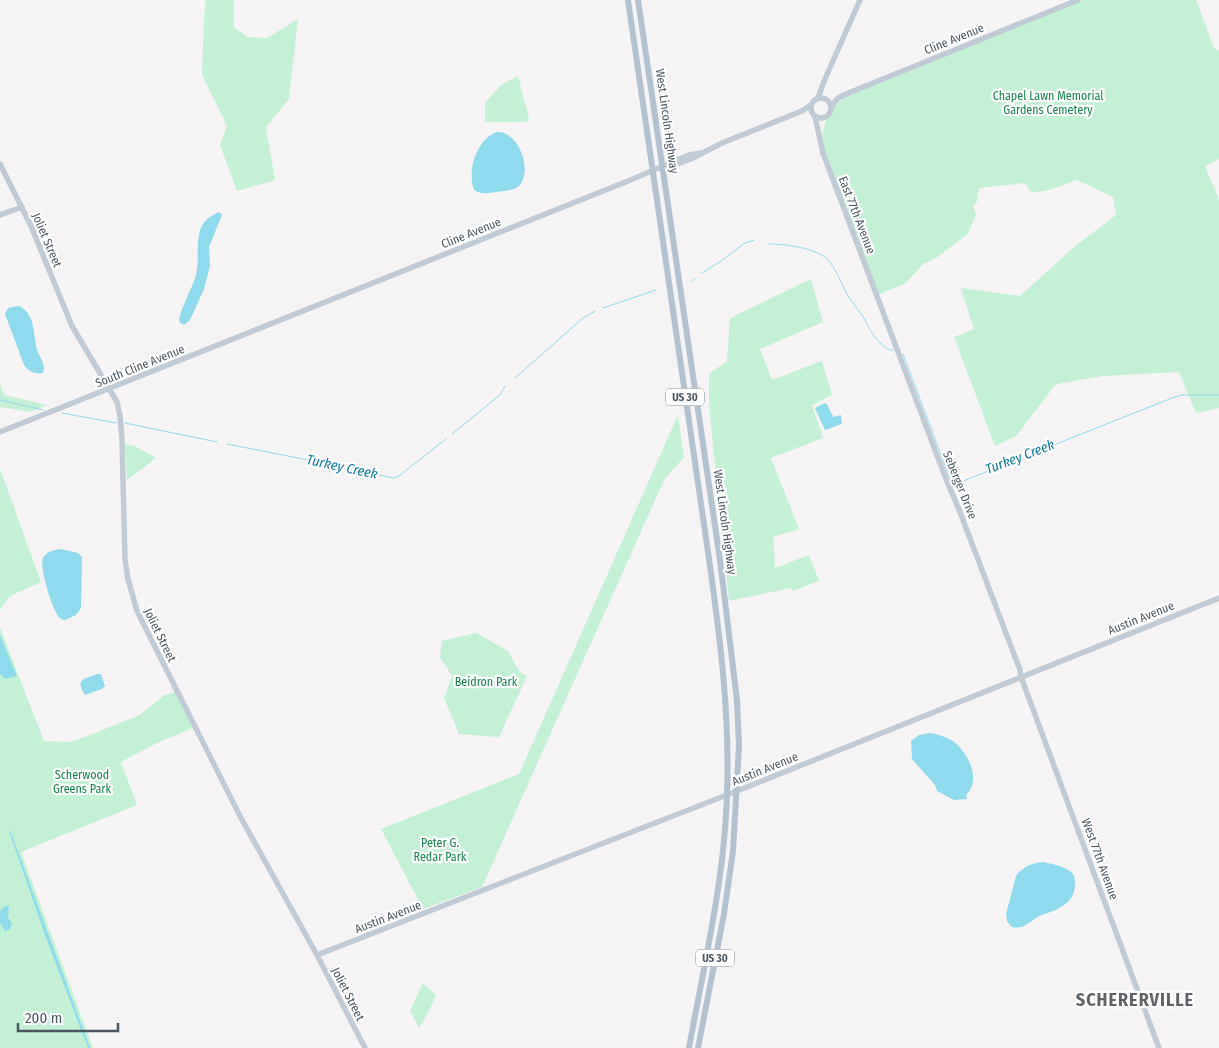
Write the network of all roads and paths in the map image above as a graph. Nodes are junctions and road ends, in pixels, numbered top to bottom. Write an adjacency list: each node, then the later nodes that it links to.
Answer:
1 (628, 0): 17 (main road, West Lincoln Highway / US 30)
2 (638, 0): 16 (main road, West Lincoln Highway / US 30)
3 (860, 0): 5 (street)
4 (1078, 0): 7 (street, Cline Avenue)
5 (825, 79): 6 (street); 8 (street)
6 (818, 98): 8 (street); 9 (street)
7 (838, 98): 8 (street, Cline Avenue); 10 (street, Cline Avenue)
8 (826, 99): 10 (street)
9 (811, 104): 11 (street, Cline Avenue); 12 (street)
10 (831, 107): 13 (street)
11 (802, 111): 12 (street); 16 (street, Cline Avenue)
12 (814, 116): 13 (street); 14 (street, East 77th Avenue)
13 (824, 118): 14 (street, East 77th Avenue)
14 (820, 135): 20 (street, East 77th Avenue)
15 (0, 164): 18 (street, Joliet Street)
16 (663, 167): 17 (street, Cline Avenue); 26 (main road, West Lincoln Highway / US 30)
17 (653, 171): 21 (street, Cline Avenue); 27 (main road, West Lincoln Highway / US 30)
18 (22, 207): 19 (street); 22 (street, Joliet Street)
19 (0, 215)
20 (879, 301): 25 (street, Seberger Drive)
21 (287, 318): 22 (street, South Cline Avenue)
22 (111, 388): 23 (street, South Cline Avenue); 28 (street, Joliet Street)
23 (0, 432)
24 (1219, 598): 25 (street, Austin Avenue)
25 (1021, 678): 26 (street, Austin Avenue); 32 (street, West 77th Avenue)
26 (737, 791): 27 (street, Austin Avenue); 31 (main road, West Lincoln Highway / US 30)
27 (727, 794): 28 (street, Austin Avenue); 30 (main road, West Lincoln Highway / US 30)
28 (317, 955): 29 (street, Joliet Street)
29 (365, 1048)
30 (689, 1048)
31 (698, 1048)
32 (1159, 1048)

